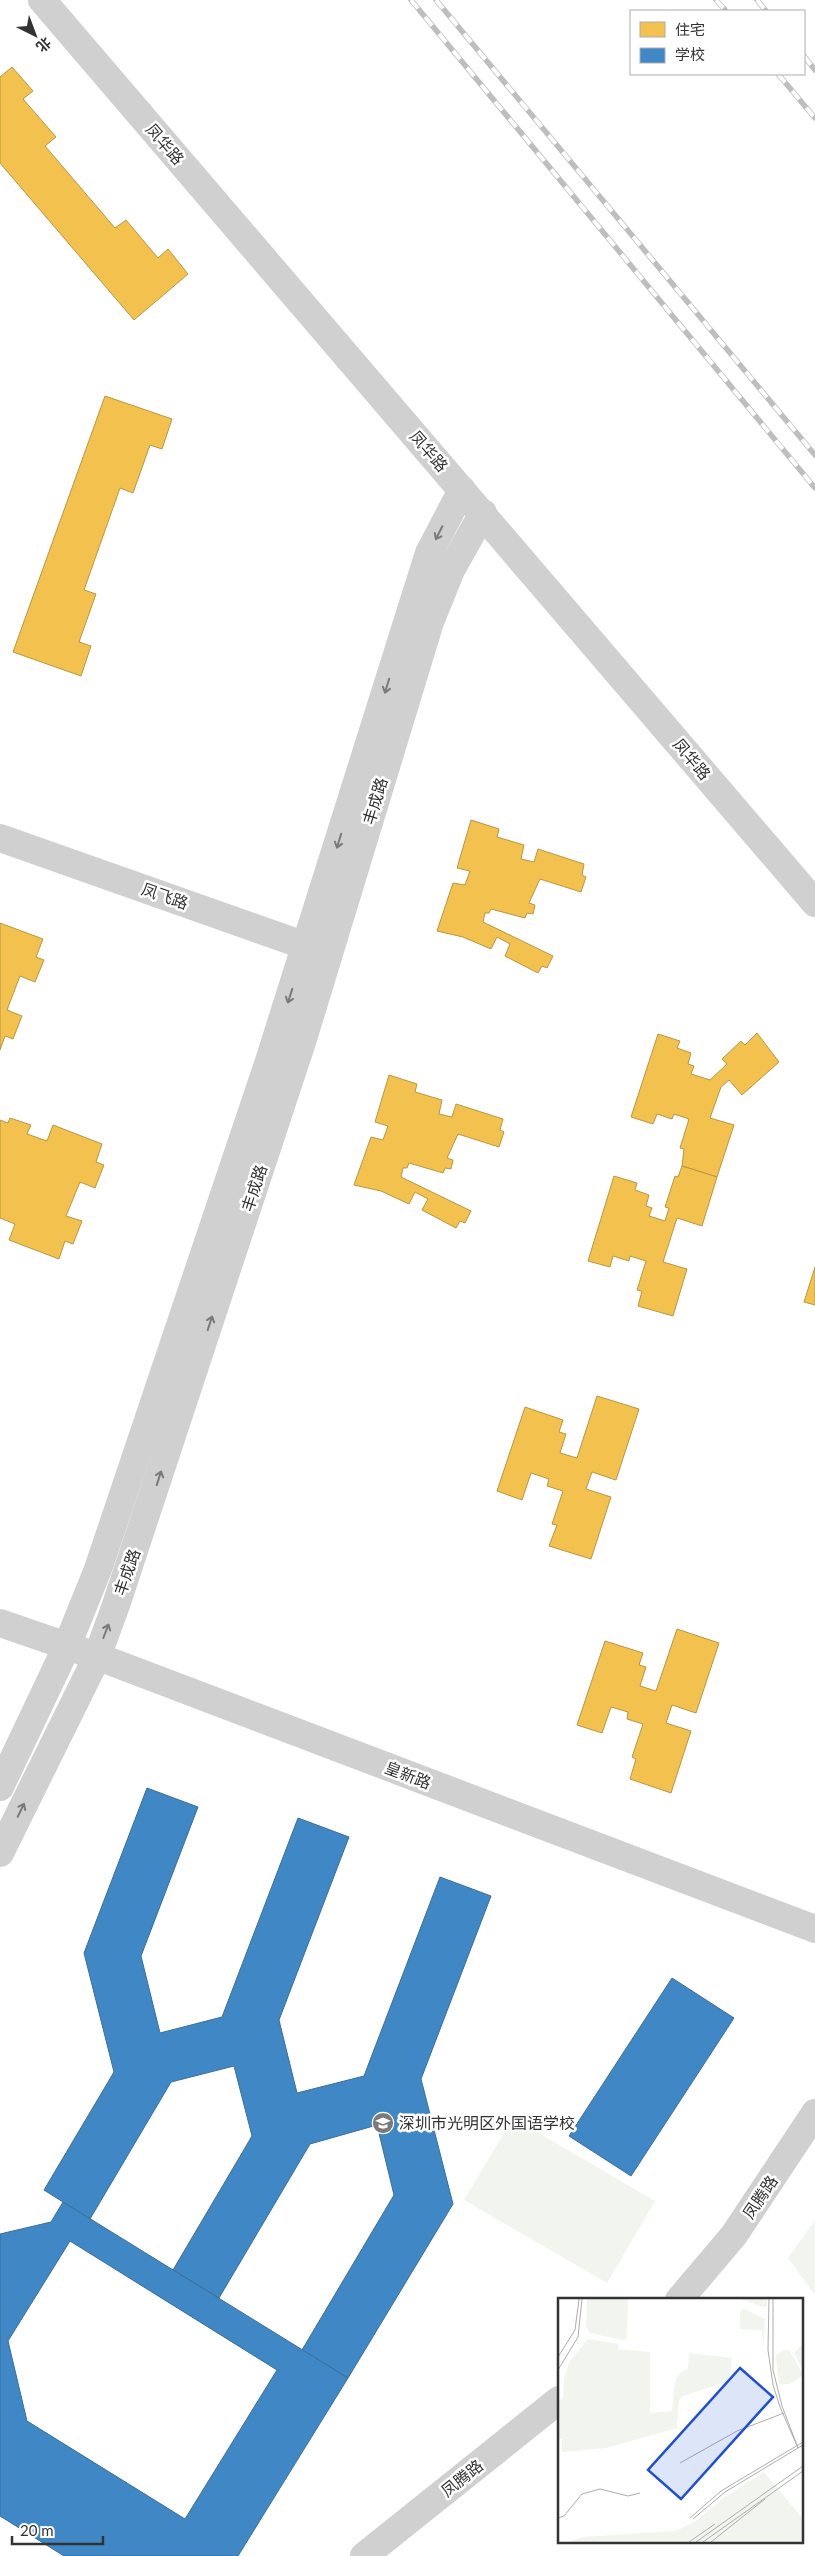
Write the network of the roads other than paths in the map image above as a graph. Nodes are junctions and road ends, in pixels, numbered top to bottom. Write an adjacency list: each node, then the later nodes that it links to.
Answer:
1 (42, 0): 2 (street, 凤华路)
2 (462, 490): 3 (street, 凤华路); 6 (street, 丰成路, one-way to 6)
3 (483, 513): 5 (street, 凤华路); 6 (street, 丰成路)
4 (0, 838): 6 (street, 凤飞路)
5 (815, 903)
6 (318, 950): 8 (street, 丰成路, one-way to 8); 9 (street, 丰成路, one-way to 6)
7 (0, 1623): 8 (street, 皇新路)
8 (66, 1646): 9 (street, 皇新路); 10 (street, 丰成路)
9 (97, 1657): 11 (street, 丰成路, one-way to 9); 12 (street, 皇新路)
10 (0, 1787)
11 (0, 1854)
12 (815, 1930)
13 (815, 2113): 14 (street, 凤腾路)
14 (681, 2298)
15 (558, 2401): 16 (street, 凤腾路)
16 (364, 2556)

